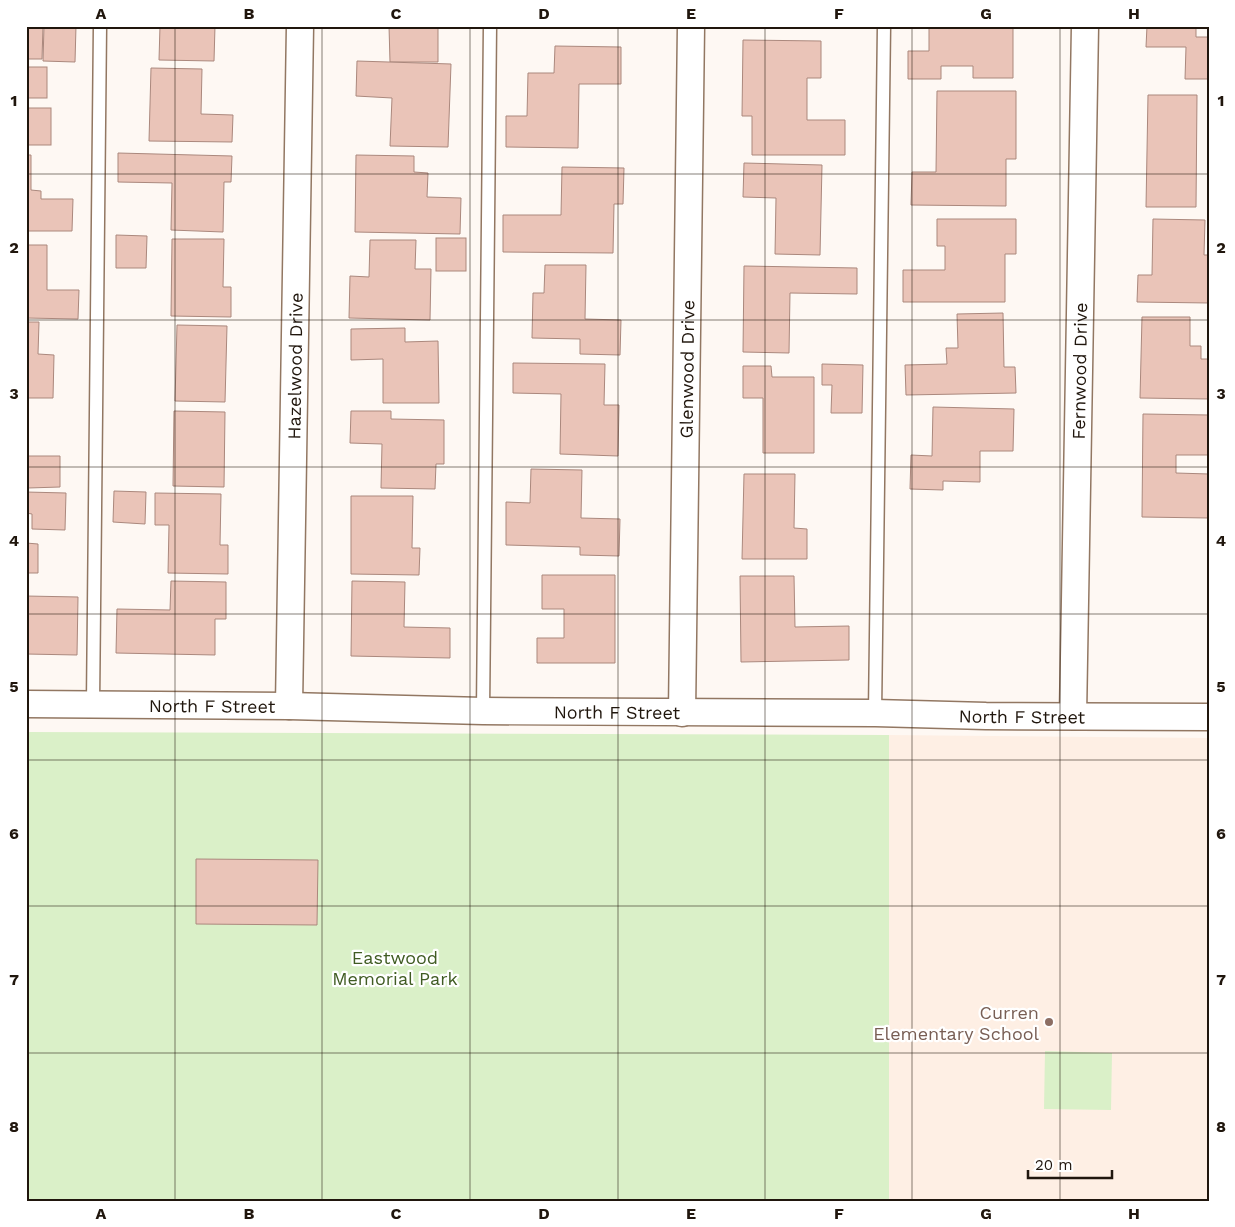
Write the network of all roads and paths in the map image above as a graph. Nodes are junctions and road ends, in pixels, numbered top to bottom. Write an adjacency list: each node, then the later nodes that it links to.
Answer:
1 (100, 26): 8 (lane)
2 (300, 26): 9 (street, Hazelwood Drive)
3 (490, 26): 10 (lane)
4 (691, 26): 11 (street, Glenwood Drive)
5 (884, 26): 12 (lane)
6 (1085, 26): 13 (street, Fernwood Drive)
7 (26, 704): 8 (street, North F Street)
8 (93, 704): 9 (street, North F Street)
9 (289, 706): 10 (street, North F Street)
10 (483, 712): 11 (street, North F Street)
11 (682, 713): 12 (street, North F Street)
12 (876, 713): 13 (street, North F Street)
13 (1073, 716): 14 (street, North F Street)
14 (1209, 717)

